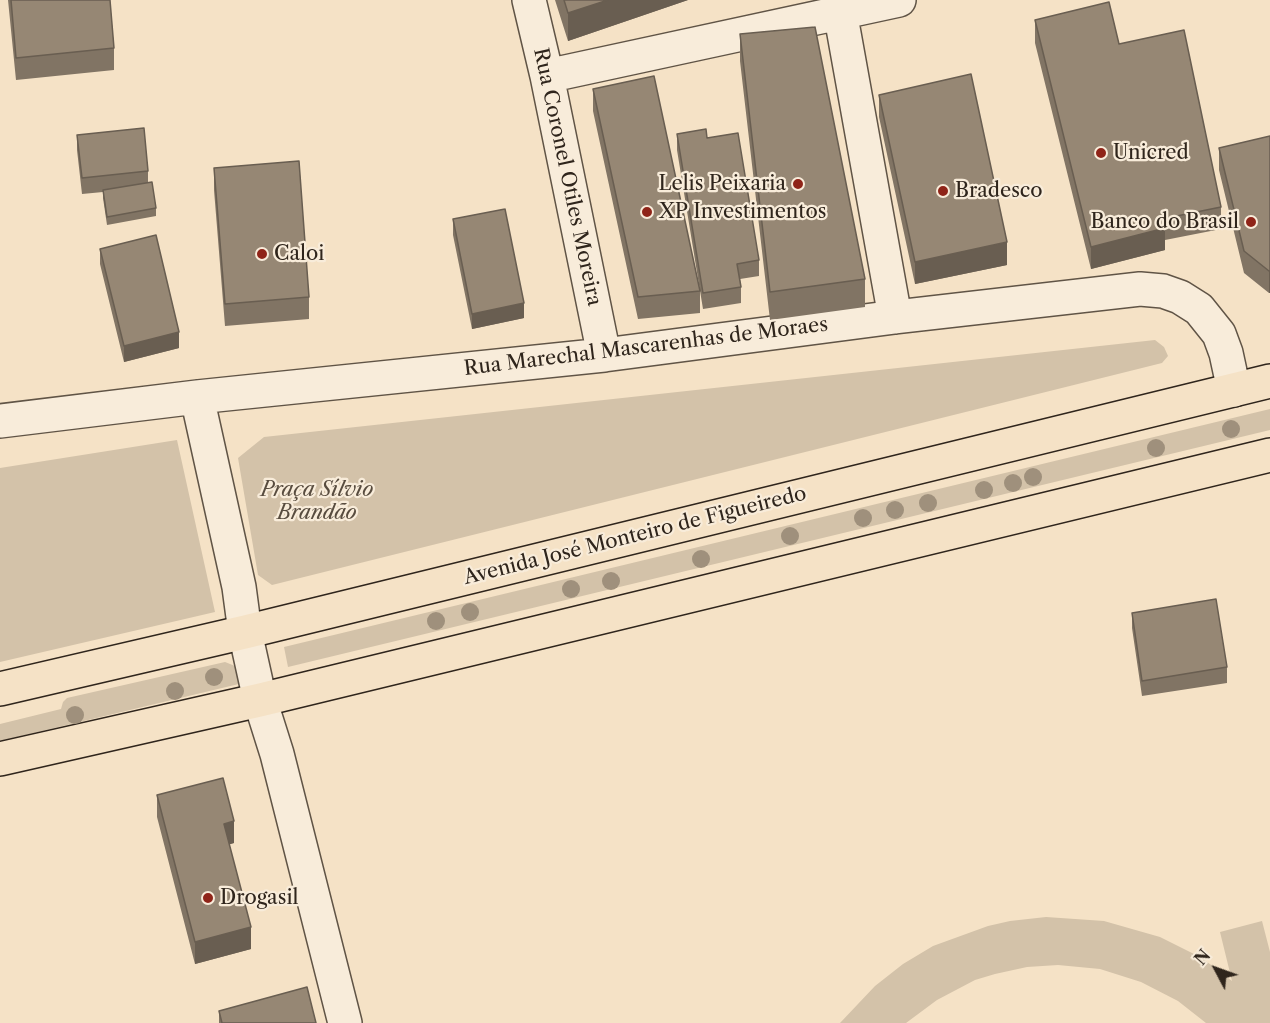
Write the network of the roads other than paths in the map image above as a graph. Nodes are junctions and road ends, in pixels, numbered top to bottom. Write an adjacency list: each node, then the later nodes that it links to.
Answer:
1 (529, 0): 4 (street, Rua Coronel Otiles Moreira)
2 (899, 0): 3 (street)
3 (839, 6): 4 (street); 5 (street)
4 (547, 75): 6 (street, Rua Coronel Otiles Moreira)
5 (895, 317): 6 (street, Rua Marechal Mascarenhas de Moraes); 8 (street, Rua Marechal Mascarenhas de Moraes)
6 (604, 355): 9 (street, Rua Marechal Mascarenhas de Moraes)
7 (1270, 381): 8 (main road, Avenida José Monteiro de Figueiredo)
8 (1234, 390): 12 (main road, Avenida José Monteiro de Figueiredo)
9 (197, 397): 10 (street, Rua Marechal Mascarenhas de Moraes); 12 (street)
10 (0, 421)
11 (1270, 455): 14 (main road)
12 (245, 632): 13 (main road, Avenida José Monteiro de Figueiredo); 14 (street)
13 (0, 689)
14 (260, 700): 15 (main road); 16 (street)
15 (0, 759)
16 (345, 1023)

